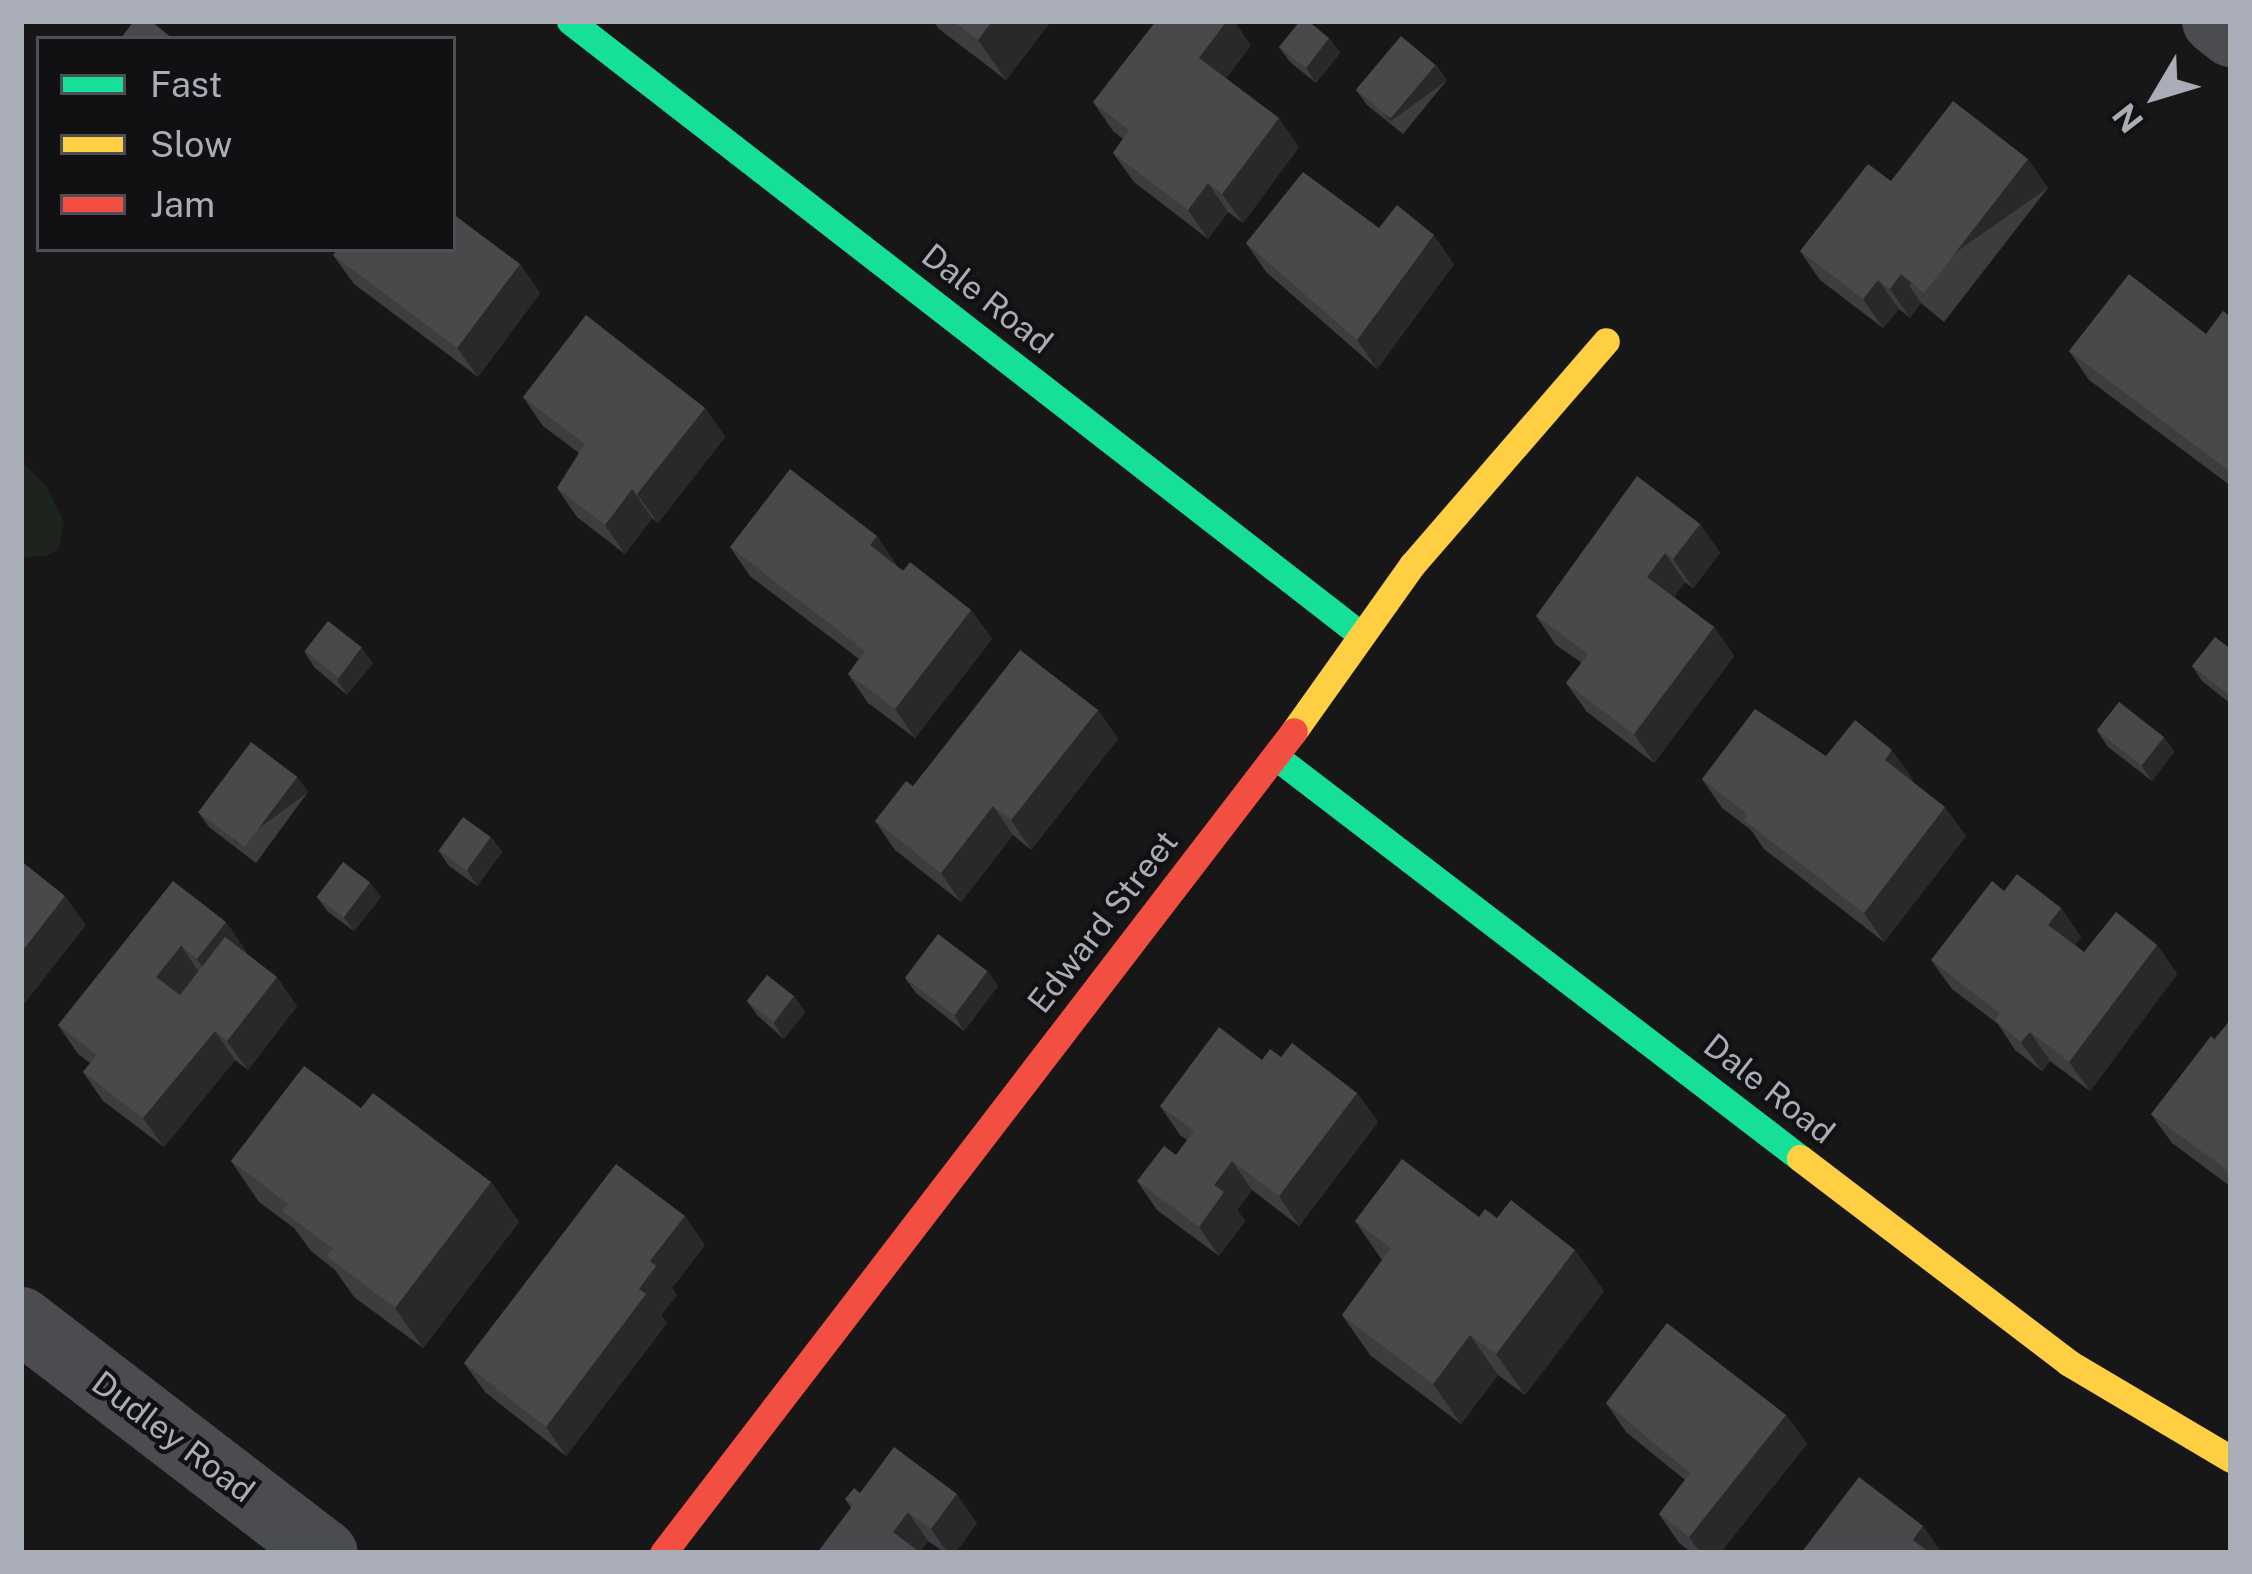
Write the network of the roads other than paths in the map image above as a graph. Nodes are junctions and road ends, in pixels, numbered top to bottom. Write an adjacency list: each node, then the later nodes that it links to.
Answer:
1 (570, 21): 5 (street, Dale Road)
2 (2215, 21): 3 (street)
3 (2231, 34)
4 (1606, 340): 5 (street, Edward Street)
5 (1360, 634): 6 (street, Edward Street)
6 (1276, 757): 8 (street, Dale Road); 10 (street, Edward Street)
7 (21, 1320): 9 (street, Dudley Road)
8 (2231, 1459)
9 (325, 1553)
10 (663, 1553)

